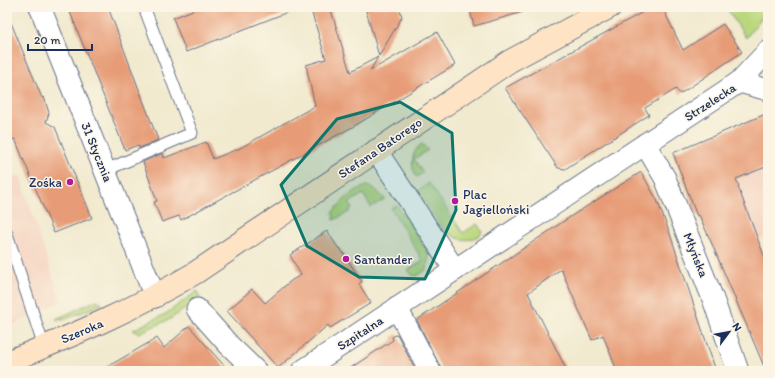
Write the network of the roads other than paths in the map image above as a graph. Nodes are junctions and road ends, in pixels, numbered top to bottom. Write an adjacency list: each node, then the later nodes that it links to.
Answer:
1 (40, 7): 9 (street, 31 Stycznia)
2 (144, 7): 9 (lane)
3 (610, 7): 8 (street, Stefana Batorego)
4 (768, 52): 5 (street, Strzelecka)
5 (739, 82): 6 (street); 7 (street, Strzelecka)
6 (768, 90)
7 (645, 144): 12 (street); 21 (street, Młyńska)
8 (376, 150): 12 (street); 13 (street, Stefana Batorego)
9 (104, 170): 13 (street, 31 Stycznia)
10 (7, 234): 11 (lane)
11 (11, 255): 16 (lane)
12 (455, 270): 14 (street)
13 (155, 297): 16 (street, Szeroka)
14 (397, 308): 19 (street, Szpitalna); 20 (street)
15 (197, 309): 18 (street)
16 (44, 346): 17 (street, Szeroka)
17 (7, 362)
18 (256, 371)
19 (302, 371)
20 (430, 371)
21 (738, 371)

